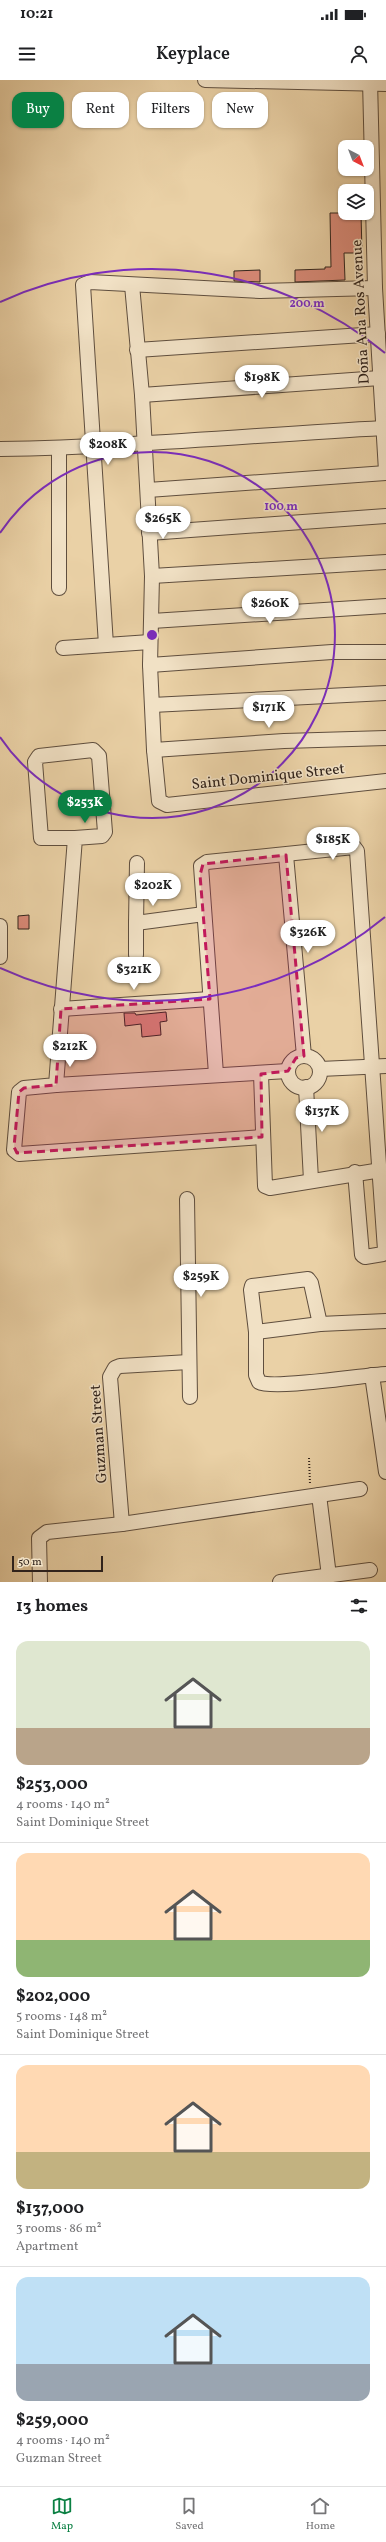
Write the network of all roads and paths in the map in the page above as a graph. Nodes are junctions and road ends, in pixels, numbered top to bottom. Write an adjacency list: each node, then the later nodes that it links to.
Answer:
1 (205, 80): 2 (street)
2 (239, 81): 3 (street)
3 (280, 81): 4 (street)
4 (320, 81): 5 (street)
5 (370, 82): 6 (street); 7 (street, Doña Ana Ros Avenue)
6 (386, 84)
7 (379, 133): 9 (street, Doña Ana Ros Avenue)
8 (132, 285): 9 (street); 11 (street); 17 (street)
9 (375, 288): 10 (street, Doña Ana Ros Avenue)
10 (378, 334): 11 (street); 12 (street, Doña Ana Ros Avenue)
11 (137, 350): 13 (street)
12 (380, 378): 13 (street); 14 (street, Doña Ana Ros Avenue)
13 (142, 395): 15 (street)
14 (383, 428): 15 (street); 19 (street, Doña Ana Ros Avenue)
15 (144, 442): 17 (street); 20 (street)
16 (59, 448): 17 (street); 18 (street); 25 (street)
17 (94, 448): 29 (street)
18 (0, 449)
19 (386, 472): 20 (street)
20 (148, 490): 22 (street)
21 (386, 516): 22 (street)
22 (150, 533): 24 (street)
23 (386, 562): 24 (street)
24 (152, 576): 27 (street)
25 (59, 588)
26 (386, 606): 27 (street)
27 (152, 621): 28 (street)
28 (150, 642): 29 (street); 32 (street)
29 (106, 645): 30 (street)
30 (64, 648)
31 (386, 652): 32 (street)
32 (150, 665): 34 (street)
33 (386, 694): 34 (street)
34 (152, 705): 36 (street)
35 (386, 738): 36 (street)
36 (154, 750): 37 (street, Saint Dominique Street)
37 (386, 780)
38 (75, 838): 38 (street); 47 (street)
39 (286, 855): 41 (street); 48 (street); 49 (street)
40 (137, 863): 42 (street)
41 (204, 914): 42 (street); 46 (street)
42 (136, 923): 44 (street)
43 (0, 926): 45 (street)
44 (136, 955)
45 (0, 957)
46 (210, 999): 47 (street); 52 (street)
47 (61, 1009): 54 (street)
48 (304, 1056): 50 (street); 51 (street)
49 (379, 1066): 50 (street); 57 (street)
50 (320, 1069): 55 (street)
51 (288, 1071): 53 (street); 55 (street)
52 (216, 1074): 53 (street); 54 (street)
53 (261, 1074): 56 (street)
54 (56, 1085): 56 (street)
55 (306, 1087): 59 (street)
56 (262, 1137): 59 (street)
57 (381, 1170): 58 (street); 58 (street)
58 (356, 1172): 59 (street)
59 (311, 1180)
60 (187, 1200): 64 (street)
61 (386, 1321): 62 (street)
62 (320, 1324): 63 (street); 63 (street)
63 (256, 1332): 65 (street)
64 (189, 1362): 66 (street); 71 (street, Guzman Street)
65 (379, 1374): 68 (street)
66 (190, 1397)
67 (309, 1458): 70 (path)
68 (386, 1472)
69 (360, 1489): 70 (street)
70 (315, 1496): 71 (street); 73 (street)
71 (122, 1524): 74 (street)
72 (370, 1570): 73 (street)
73 (329, 1576): 75 (street)
74 (40, 1582)
75 (280, 1582)

